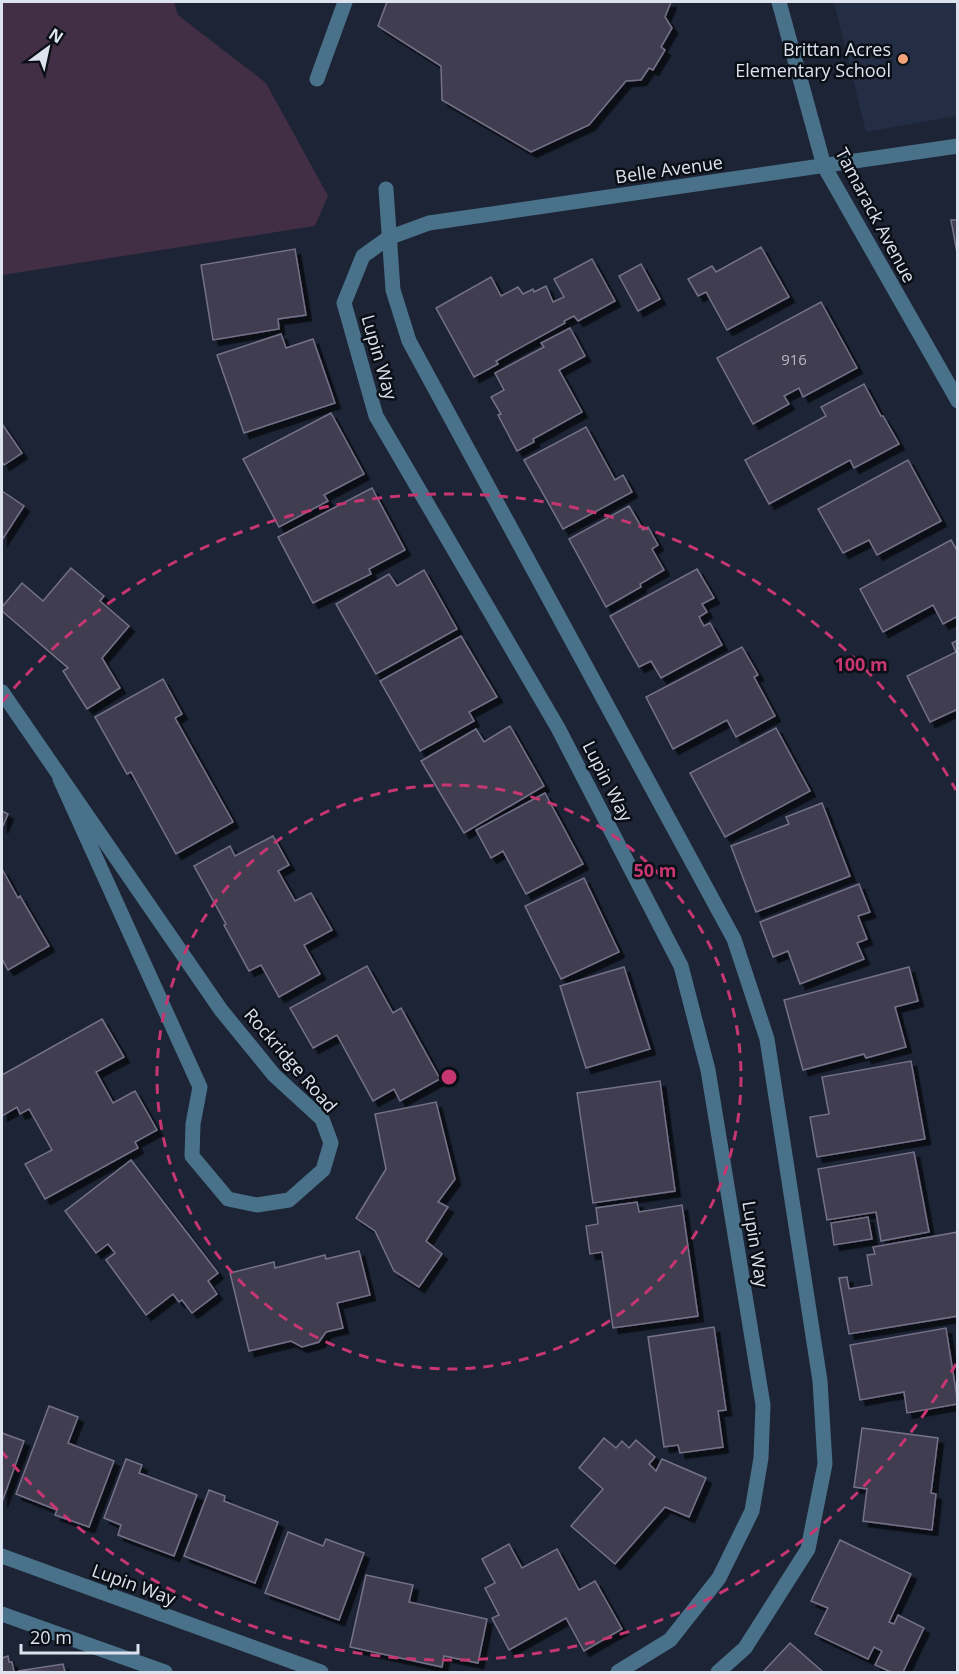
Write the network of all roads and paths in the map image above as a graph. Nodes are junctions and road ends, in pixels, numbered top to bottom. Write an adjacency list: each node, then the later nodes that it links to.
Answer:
1 (345, 2): 3 (street)
2 (779, 2): 5 (street, Tamarack Avenue)
3 (317, 79)
4 (957, 146): 5 (street, Belle Avenue)
5 (824, 166): 7 (street, Belle Avenue); 8 (street, Tamarack Avenue)
6 (386, 189): 7 (street)
7 (388, 238): 15 (street, Lupin Way); 16 (street, Lupin Way)
8 (957, 401)
9 (2, 692): 10 (street, Rockridge Road)
10 (60, 779): 10 (street, Rockridge Road)
11 (2, 1557): 14 (street, Lupin Way)
12 (2, 1614): 13 (street)
13 (165, 1672)
14 (321, 1672)
15 (618, 1672)
16 (718, 1672)

